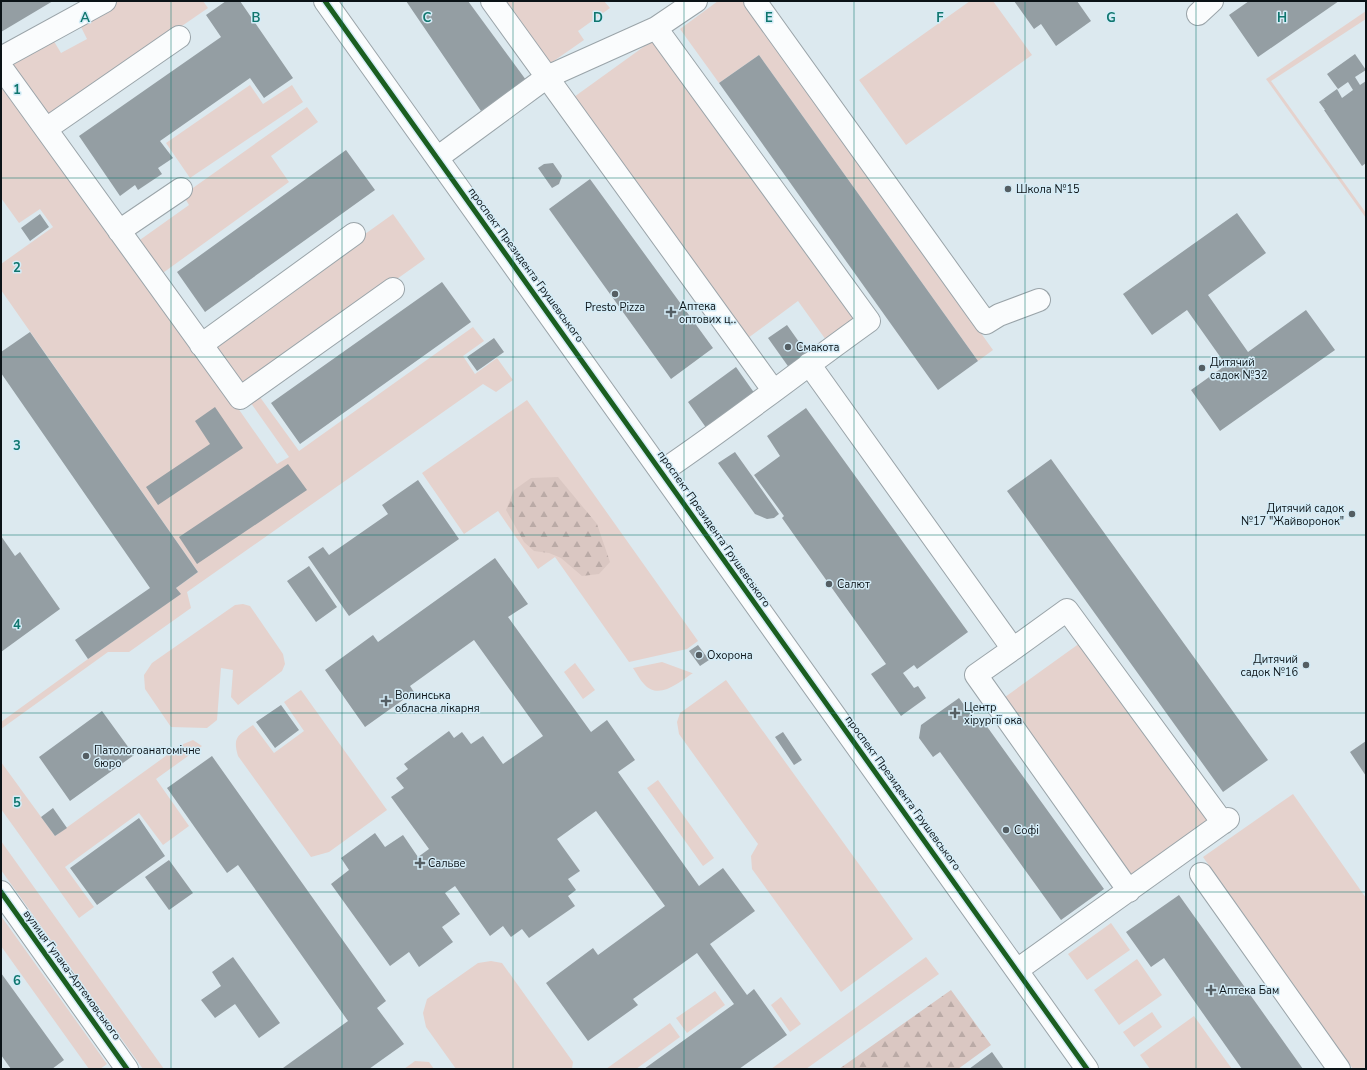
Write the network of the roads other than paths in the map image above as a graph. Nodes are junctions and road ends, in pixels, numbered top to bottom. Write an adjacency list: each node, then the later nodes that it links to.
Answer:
1 (105, 1): 8 (street)
2 (325, 1): 12 (street, проспект Президента Грушевського)
3 (492, 1): 10 (street)
4 (696, 1): 6 (street)
5 (756, 1): 17 (street)
6 (656, 28): 10 (street); 19 (street)
7 (179, 37): 11 (street)
8 (1, 58)
9 (1, 67): 11 (street)
10 (547, 77): 12 (street); 20 (street)
11 (46, 129): 14 (street)
12 (437, 158): 21 (street, проспект Президента Грушевського)
13 (181, 189): 14 (street)
14 (119, 231): 18 (street)
15 (354, 234): 18 (street)
16 (393, 289): 18 (street)
17 (1039, 300)
18 (201, 345)
19 (809, 364): 20 (street); 22 (street)
20 (773, 390): 21 (street)
21 (661, 472): 26 (street, проспект Президента Грушевського)
22 (1013, 649): 24 (street); 24 (street)
23 (1201, 874): 29 (street)
24 (1129, 891): 26 (street)
25 (1, 892): 27 (street, вулиця Гулака-Артемовського)
26 (1017, 970): 28 (street, проспект Президента Грушевського)
27 (123, 1068)
28 (1087, 1069)
29 (1339, 1069)

